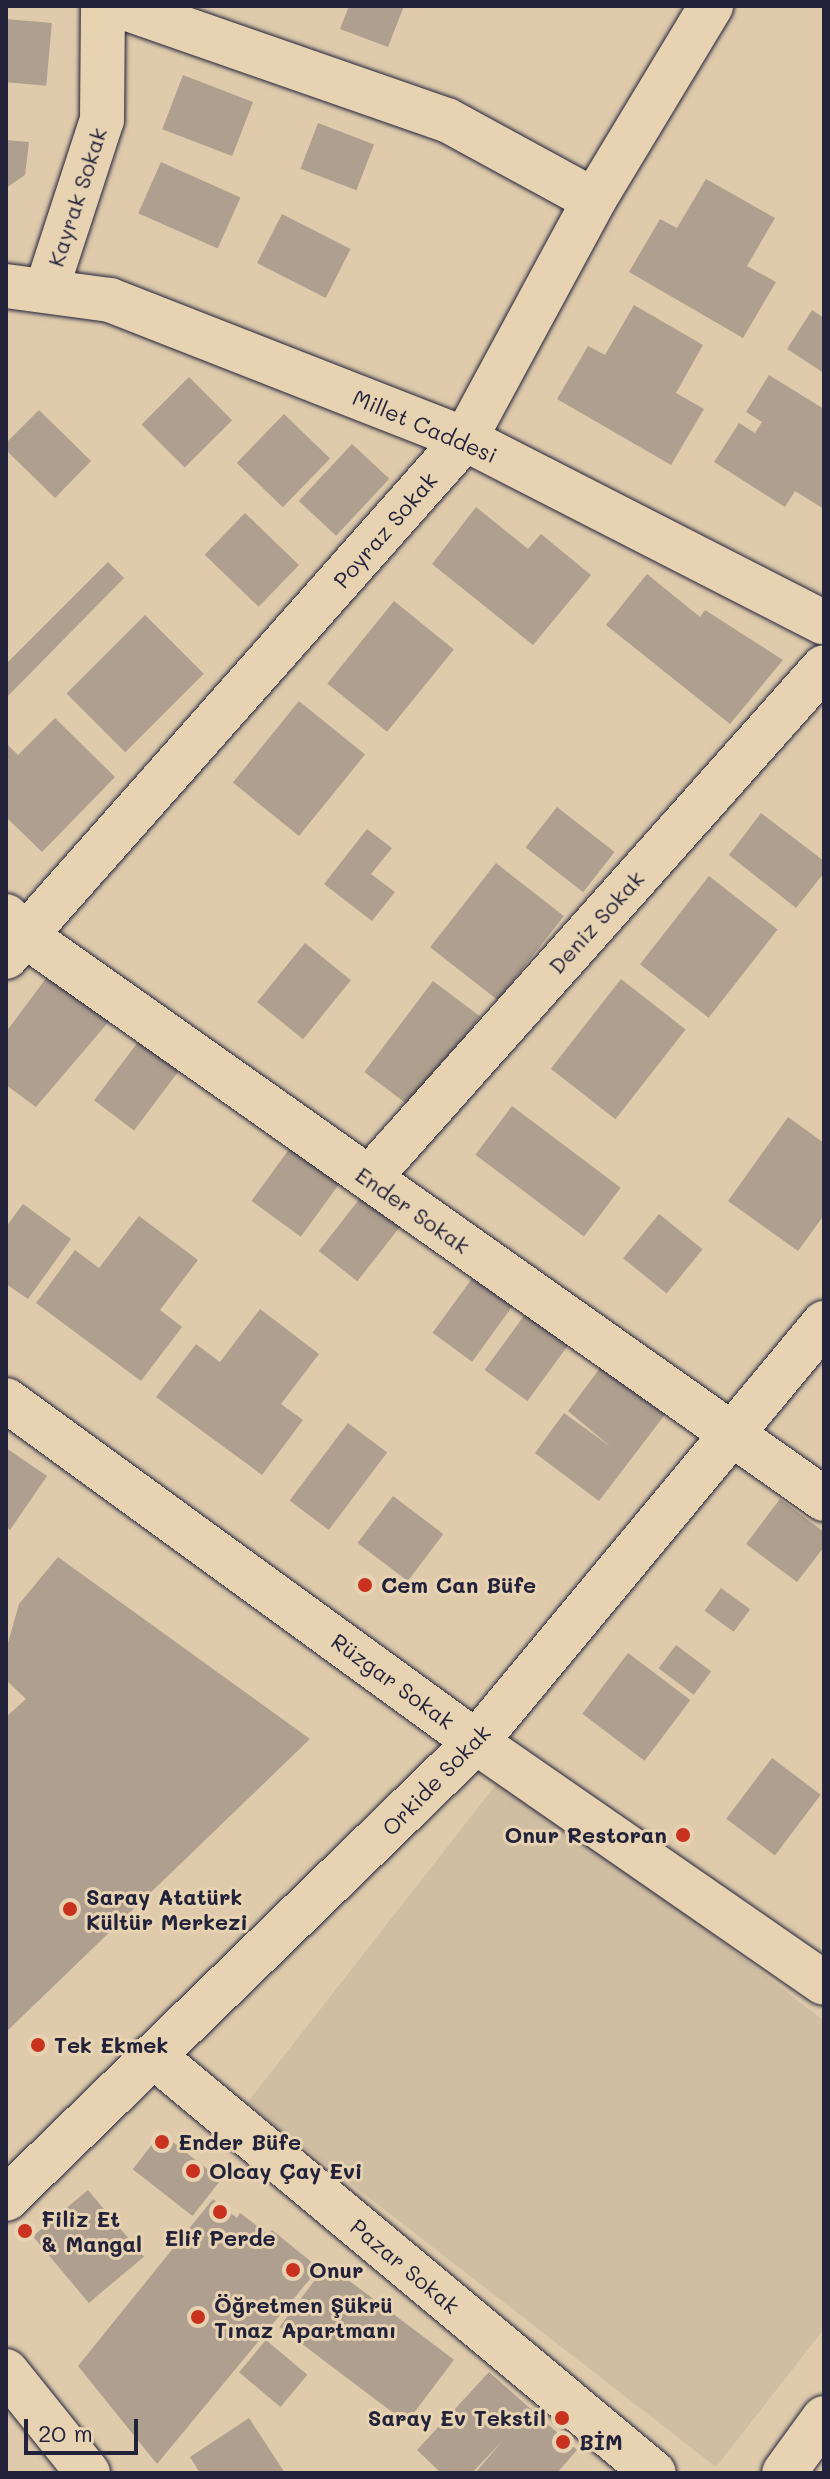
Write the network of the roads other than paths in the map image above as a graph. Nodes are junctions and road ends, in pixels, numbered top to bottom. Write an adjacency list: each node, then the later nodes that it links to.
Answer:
1 (103, 6): 5 (main road, Kayrak Sokak)
2 (119, 6): 4 (main road)
3 (711, 6): 4 (main road, Poyraz Sokak)
4 (594, 200): 6 (main road, Poyraz Sokak)
5 (26, 289): 6 (main road, Millet Caddesi)
6 (465, 439): 7 (main road, Millet Caddesi); 9 (main road, Poyraz Sokak)
7 (824, 623)
8 (824, 667): 10 (main road, Deniz Sokak)
9 (13, 936): 10 (main road, Ender Sokak)
10 (369, 1178): 13 (main road, Ender Sokak)
11 (824, 1323): 13 (main road, Orkide Sokak)
12 (6, 1400): 15 (main road, Rüzgar Sokak)
13 (731, 1435): 14 (main road, Ender Sokak); 15 (main road, Orkide Sokak)
14 (824, 1499)
15 (476, 1742): 16 (main road, Rüzgar Sokak); 17 (main road, Orkide Sokak)
16 (824, 1983)
17 (156, 2058): 18 (main road, Orkide Sokak); 22 (main road, Pazar Sokak)
18 (6, 2199)
19 (6, 2371): 21 (main road)
20 (824, 2418): 23 (main road)
21 (88, 2473)
22 (654, 2473)
23 (784, 2473)

